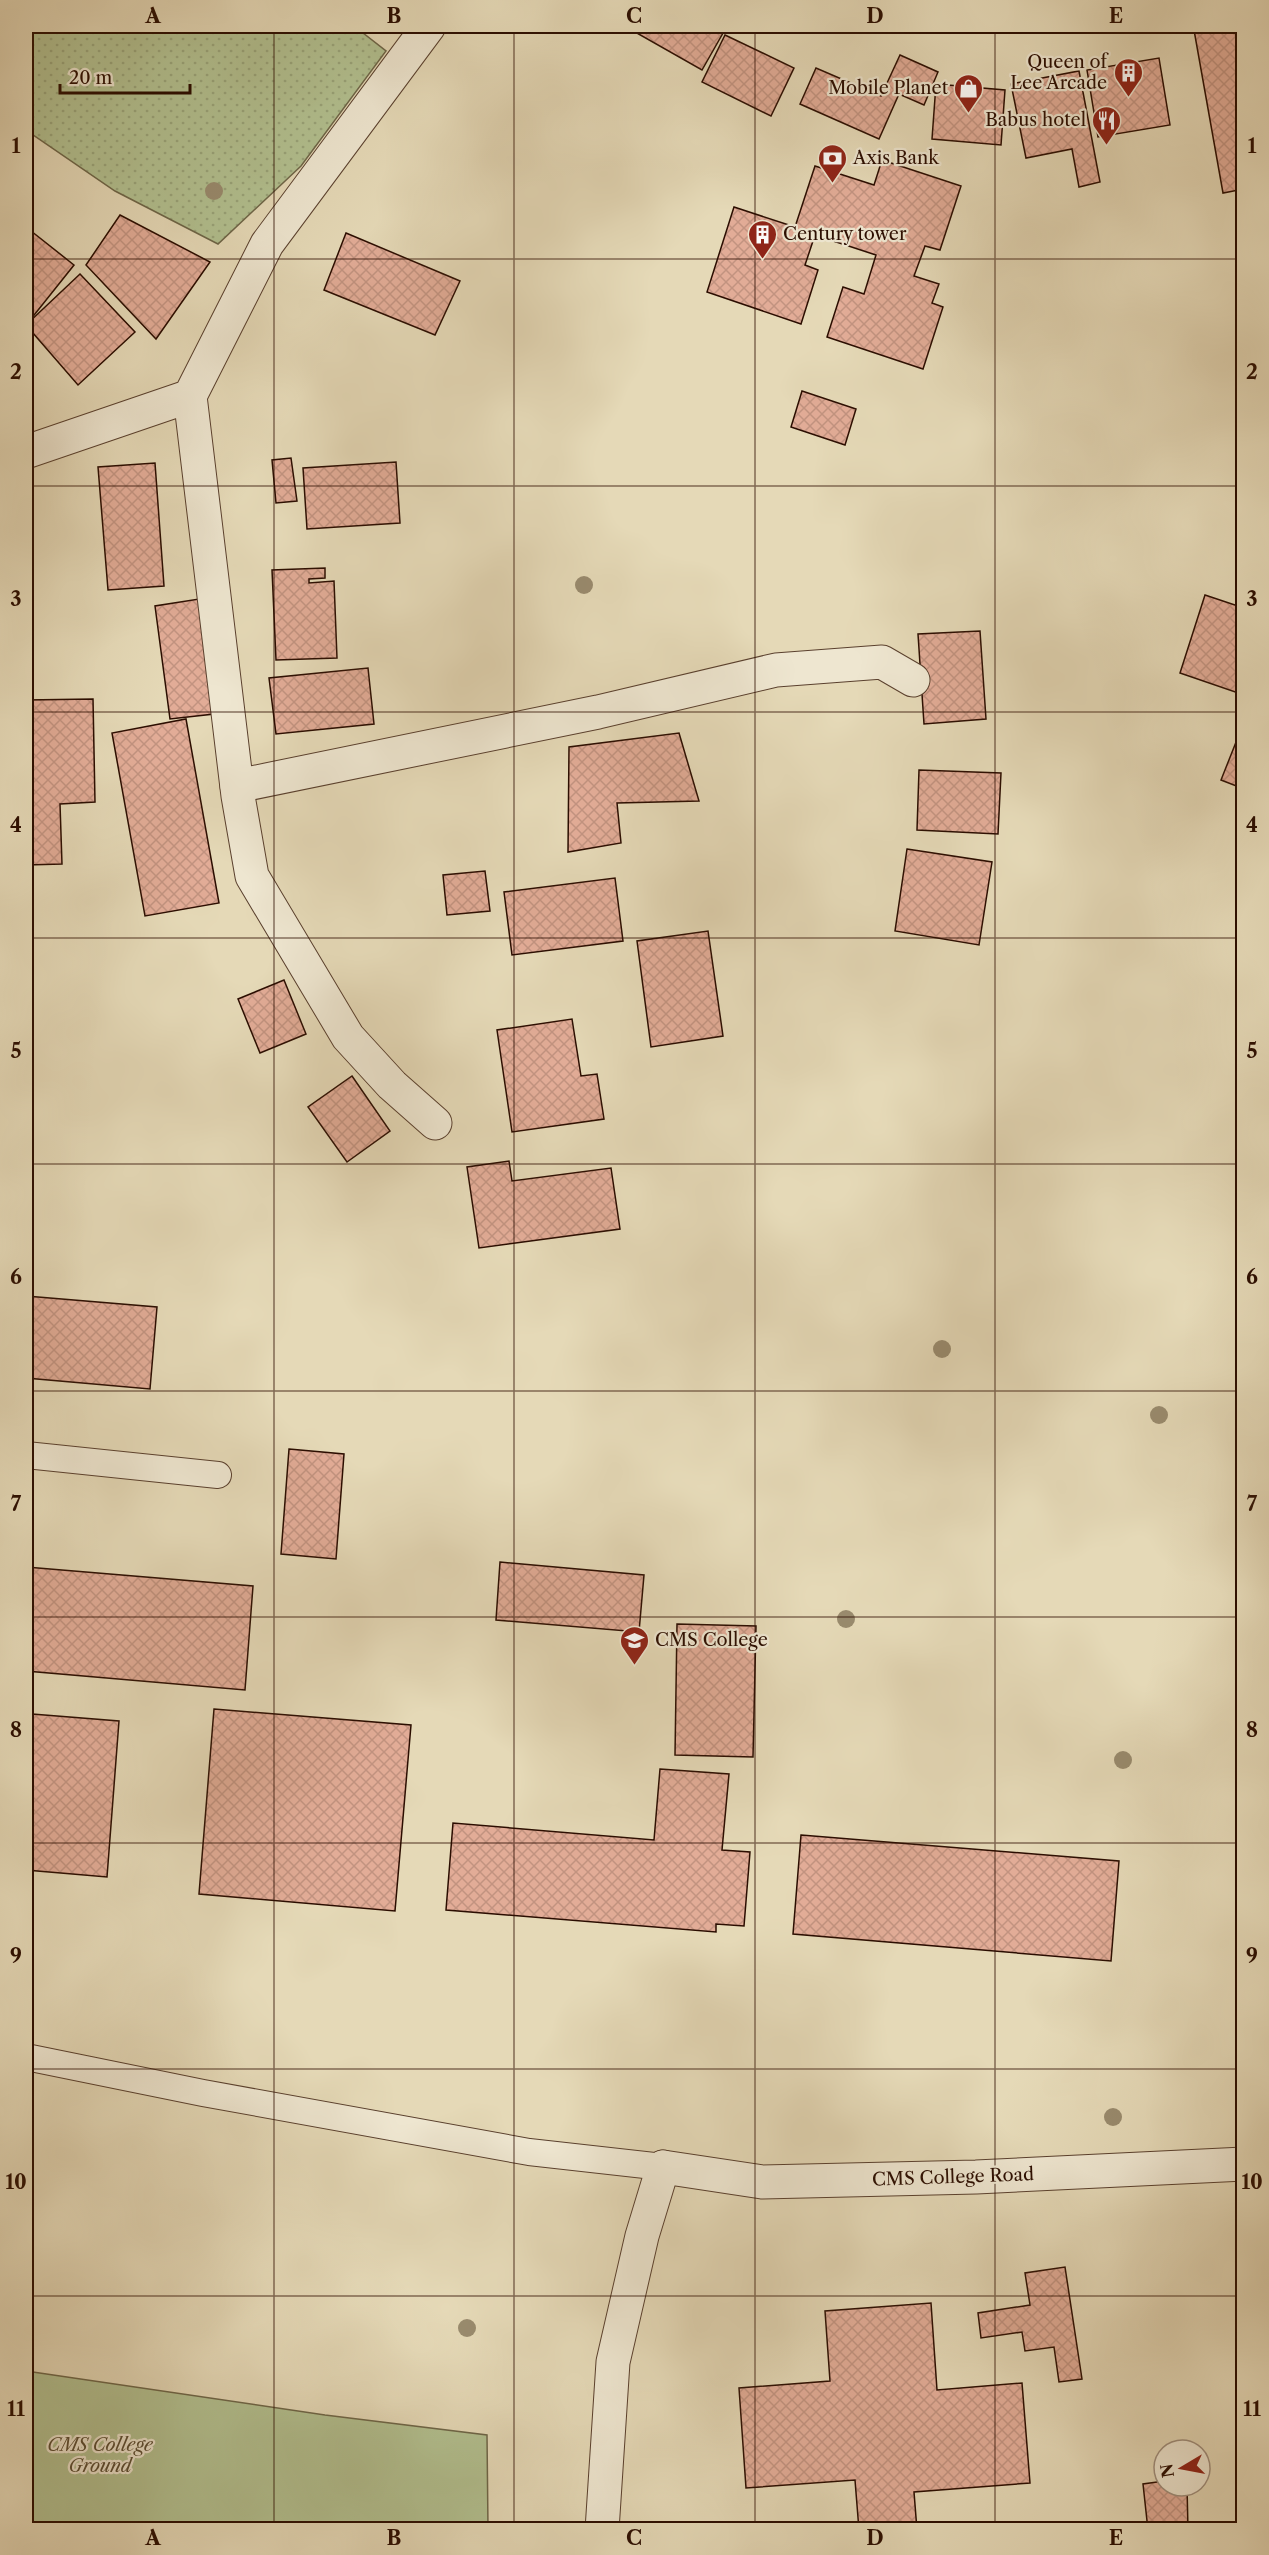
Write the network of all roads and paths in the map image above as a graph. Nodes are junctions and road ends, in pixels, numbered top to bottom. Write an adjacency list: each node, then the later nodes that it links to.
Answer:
1 (429, 26): 2 (street)
2 (190, 396): 3 (street); 5 (street)
3 (26, 452)
4 (913, 680): 5 (street)
5 (237, 786): 6 (street)
6 (435, 1123)
7 (26, 1455): 8 (lane)
8 (218, 1475)
9 (26, 2057): 11 (lane)
10 (1244, 2164): 11 (street, CMS College Road)
11 (663, 2167): 12 (street)
12 (602, 2529)

